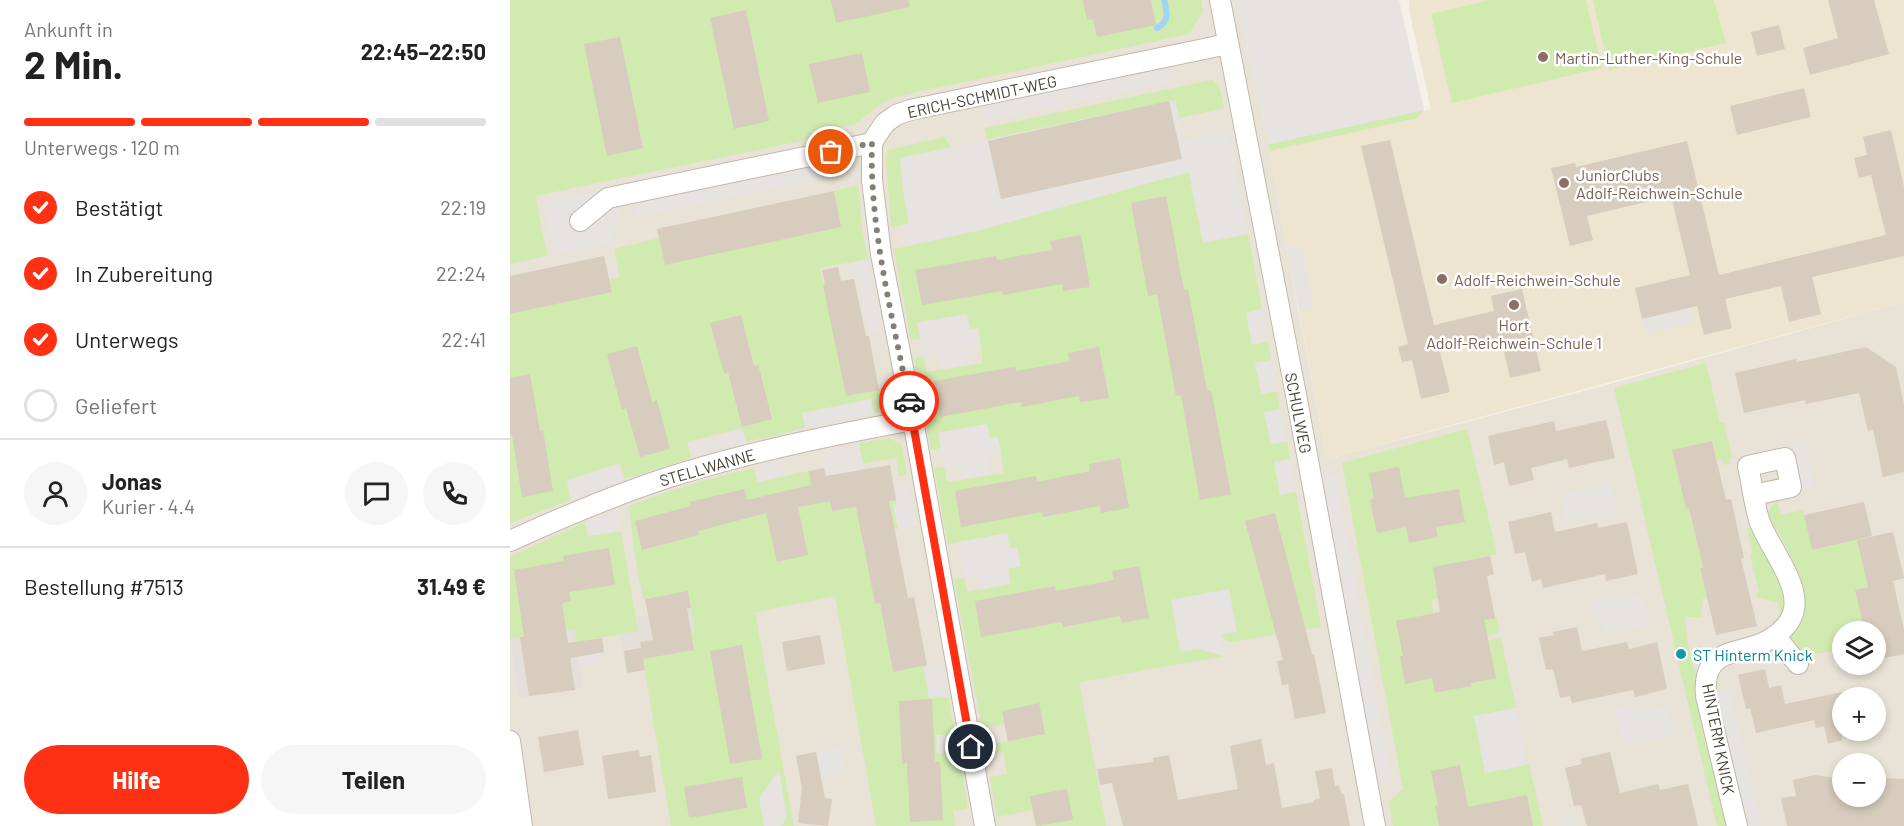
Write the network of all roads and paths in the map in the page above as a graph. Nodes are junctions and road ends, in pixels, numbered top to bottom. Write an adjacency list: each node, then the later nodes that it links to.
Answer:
1 (1220, 0): 2 (street, SCHULWEG)
2 (1228, 44): 3 (street, ERICH-SCHMIDT-WEG); 13 (street, SCHULWEG)
3 (872, 143): 4 (street); 5 (street)
4 (580, 221)
5 (913, 420): 7 (street, STELLWANNE); 12 (street)
6 (1754, 495): 8 (street, HINTERM KNICK)
7 (510, 541)
8 (1775, 636): 9 (street); 14 (street, HINTERM KNICK)
9 (1798, 664)
10 (510, 741): 11 (street)
11 (522, 826)
12 (985, 826)
13 (1375, 826)
14 (1737, 826)

